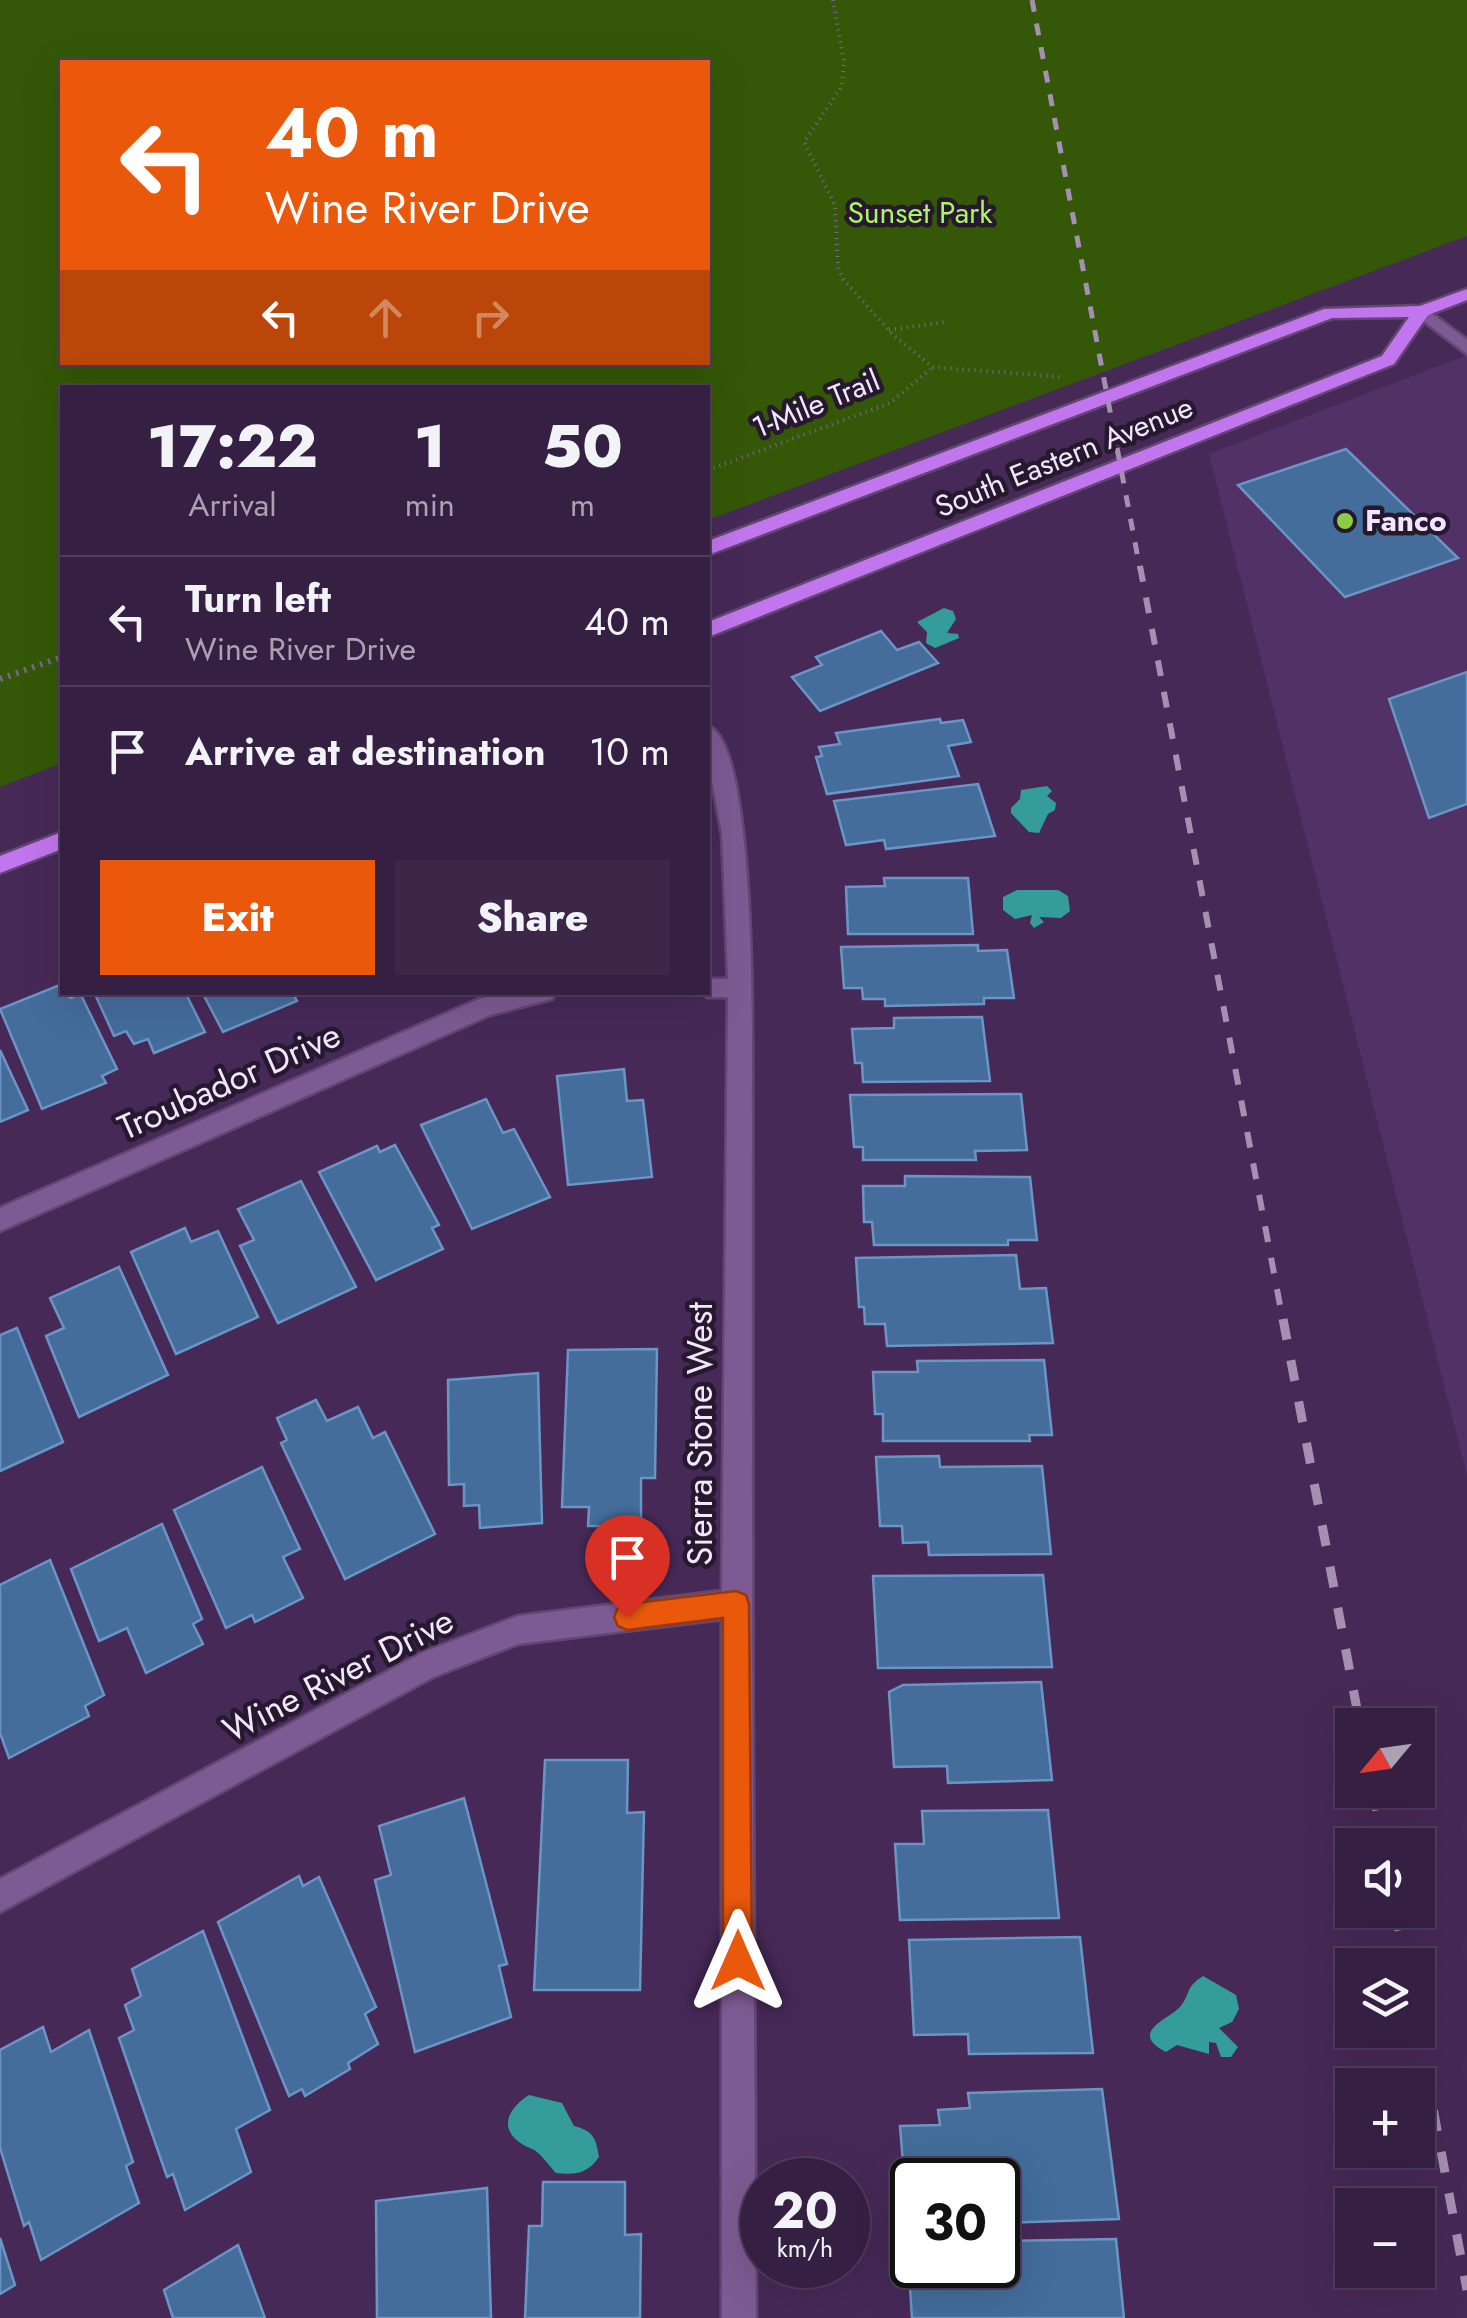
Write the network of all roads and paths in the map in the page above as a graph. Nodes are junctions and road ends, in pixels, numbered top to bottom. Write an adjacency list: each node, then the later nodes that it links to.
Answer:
1 (833, 0): 5 (path, 1-Mile Trail)
2 (1467, 294): 3 (main road, South Eastern Avenue)
3 (1422, 312): 6 (street); 10 (main road, South Eastern Avenue); 11 (main road, South Eastern Avenue)
4 (944, 322): 5 (path)
5 (888, 330): 7 (path, 1-Mile Trail)
6 (1467, 349)
7 (934, 368): 8 (path); 9 (path, 1-Mile Trail)
8 (1073, 378)
9 (710, 469)
10 (710, 547)
11 (710, 629)
12 (60, 659): 13 (path)
13 (0, 679)
14 (710, 739): 18 (street, Sierra Stone West)
15 (60, 841): 16 (main road)
16 (0, 865)
17 (710, 988): 18 (street)
18 (740, 988): 21 (street, Sierra Stone West)
19 (532, 995): 20 (street, Troubador Drive)
20 (0, 1220)
21 (736, 1604): 22 (street, Wine River Drive); 23 (street, Sierra Stone West)
22 (0, 1896)
23 (739, 2318)

